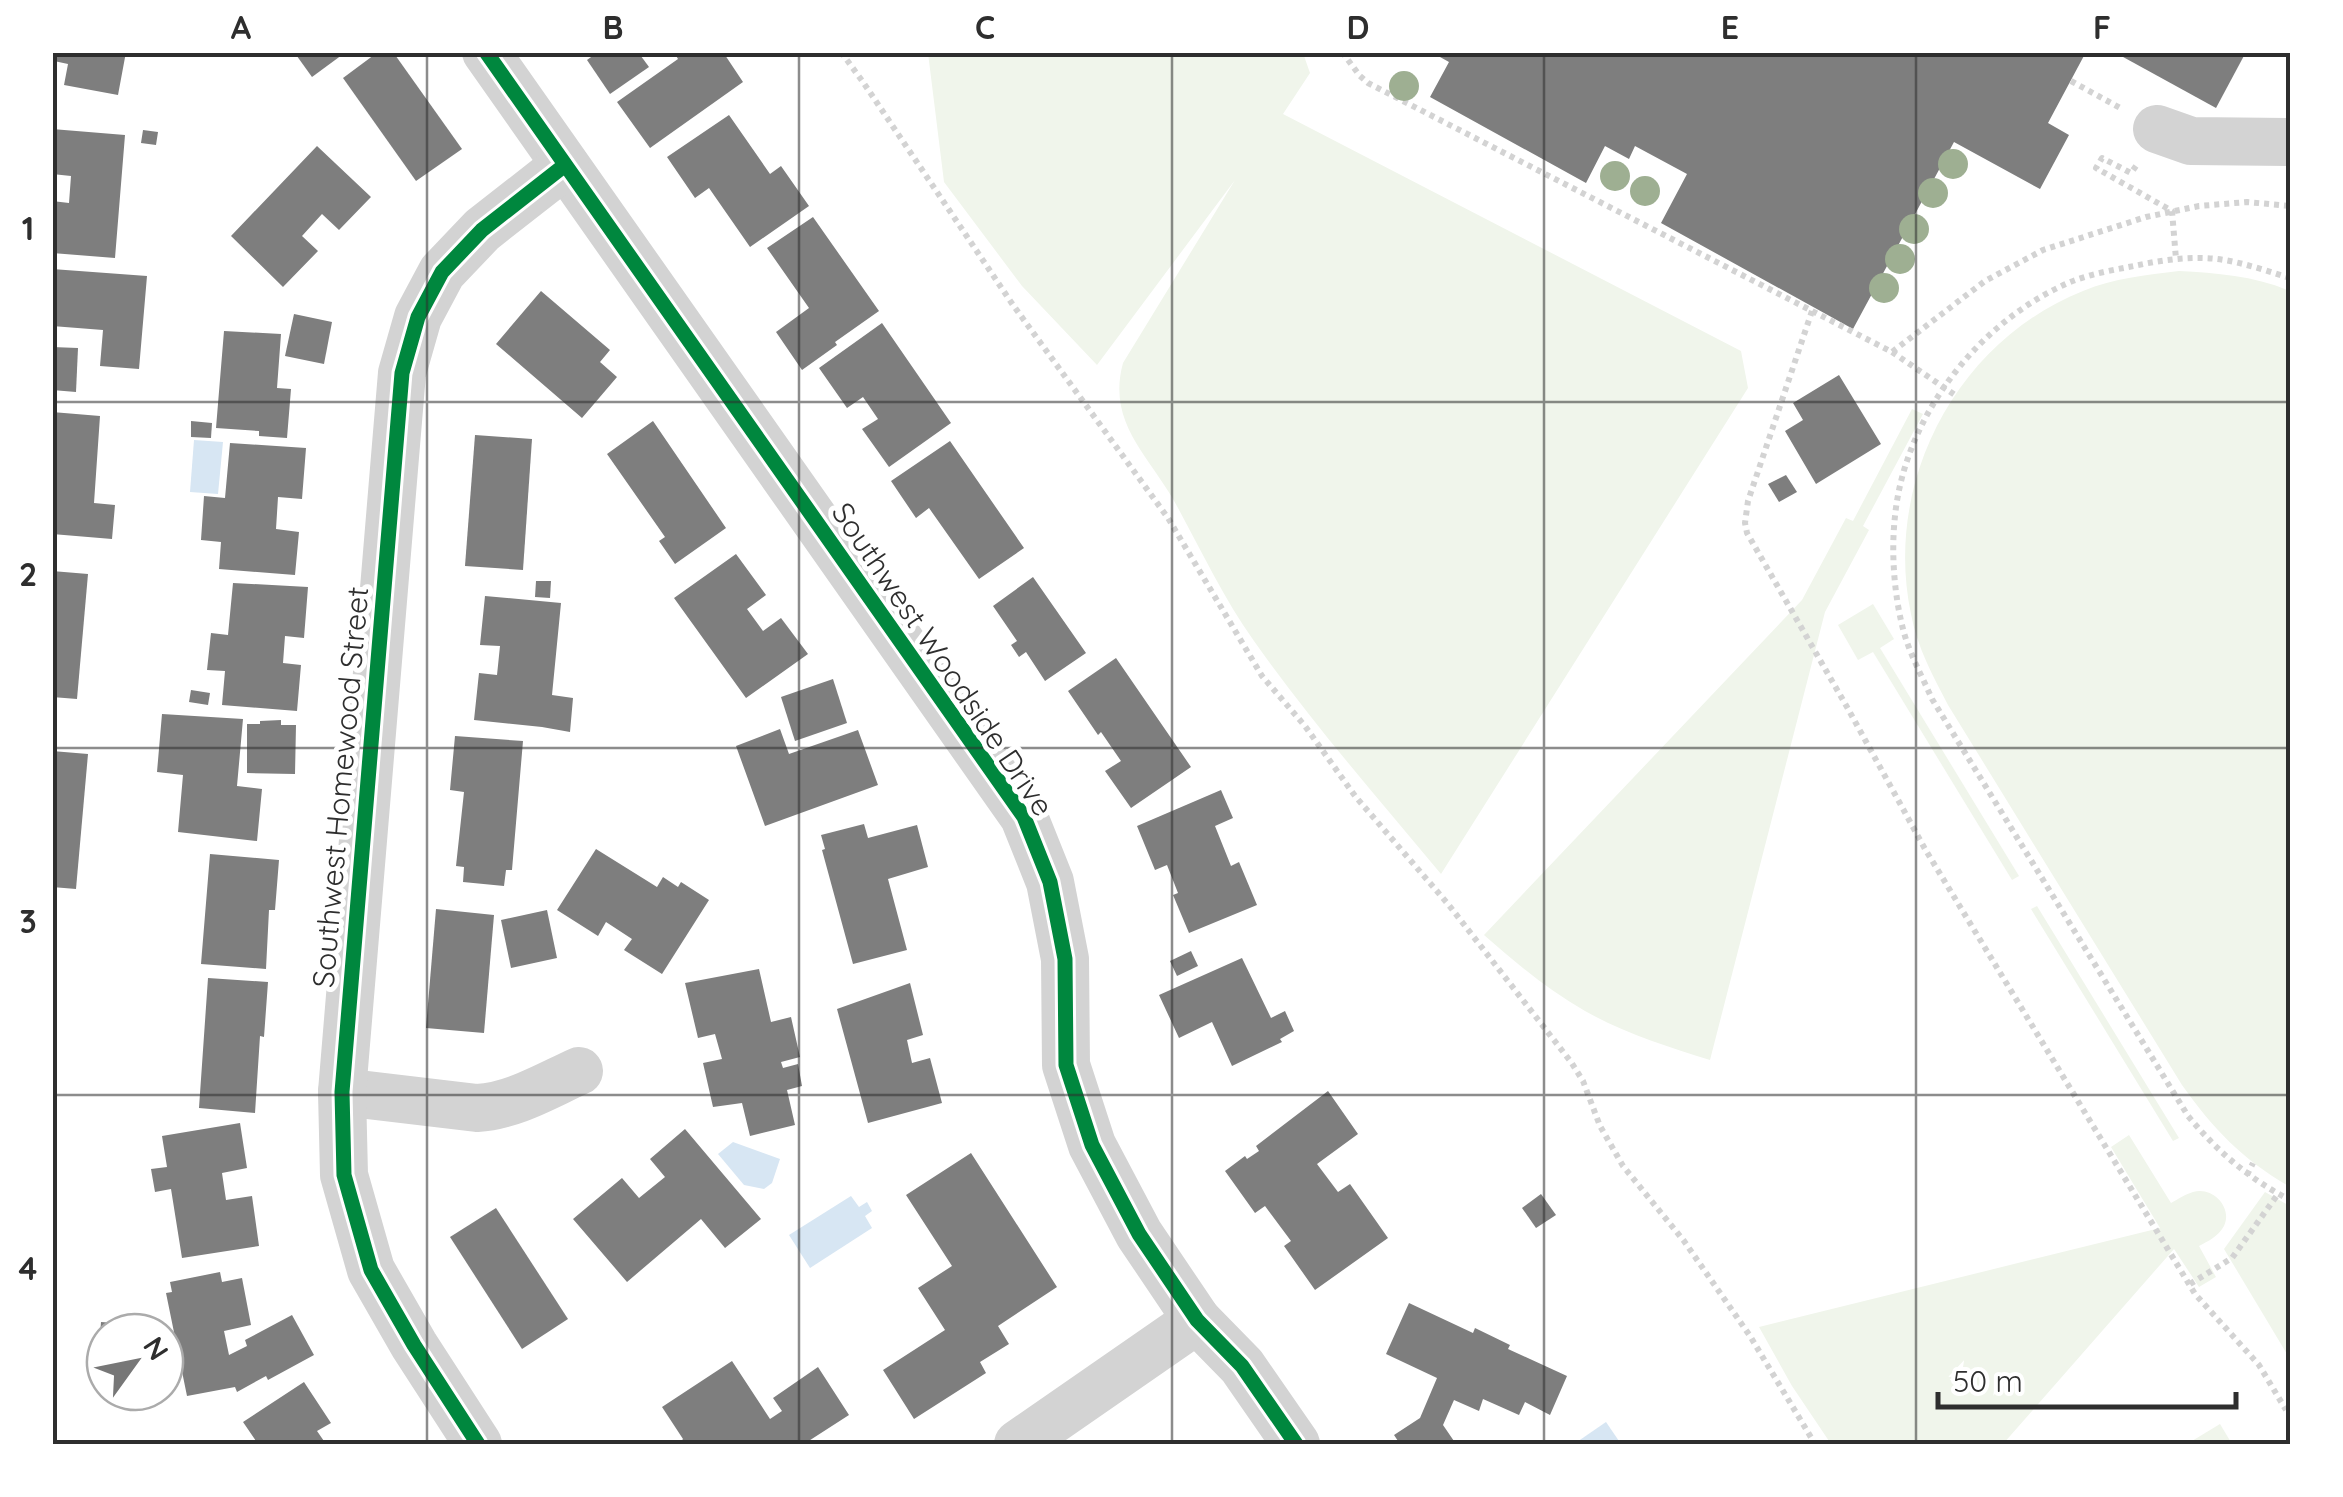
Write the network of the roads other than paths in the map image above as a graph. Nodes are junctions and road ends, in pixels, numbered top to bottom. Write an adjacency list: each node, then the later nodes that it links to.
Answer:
1 (486, 52): 4 (street, Southwest Woodside Drive)
2 (2157, 130): 3 (street)
3 (2290, 142)
4 (566, 165): 6 (street, Southwest Homewood Street); 7 (street, Southwest Woodside Drive)
5 (579, 1071): 6 (street)
6 (342, 1092): 8 (street, Southwest Homewood Street)
7 (1197, 1320): 9 (street); 10 (street, Southwest Woodside Drive)
8 (478, 1444)
9 (1018, 1444)
10 (1296, 1444)

